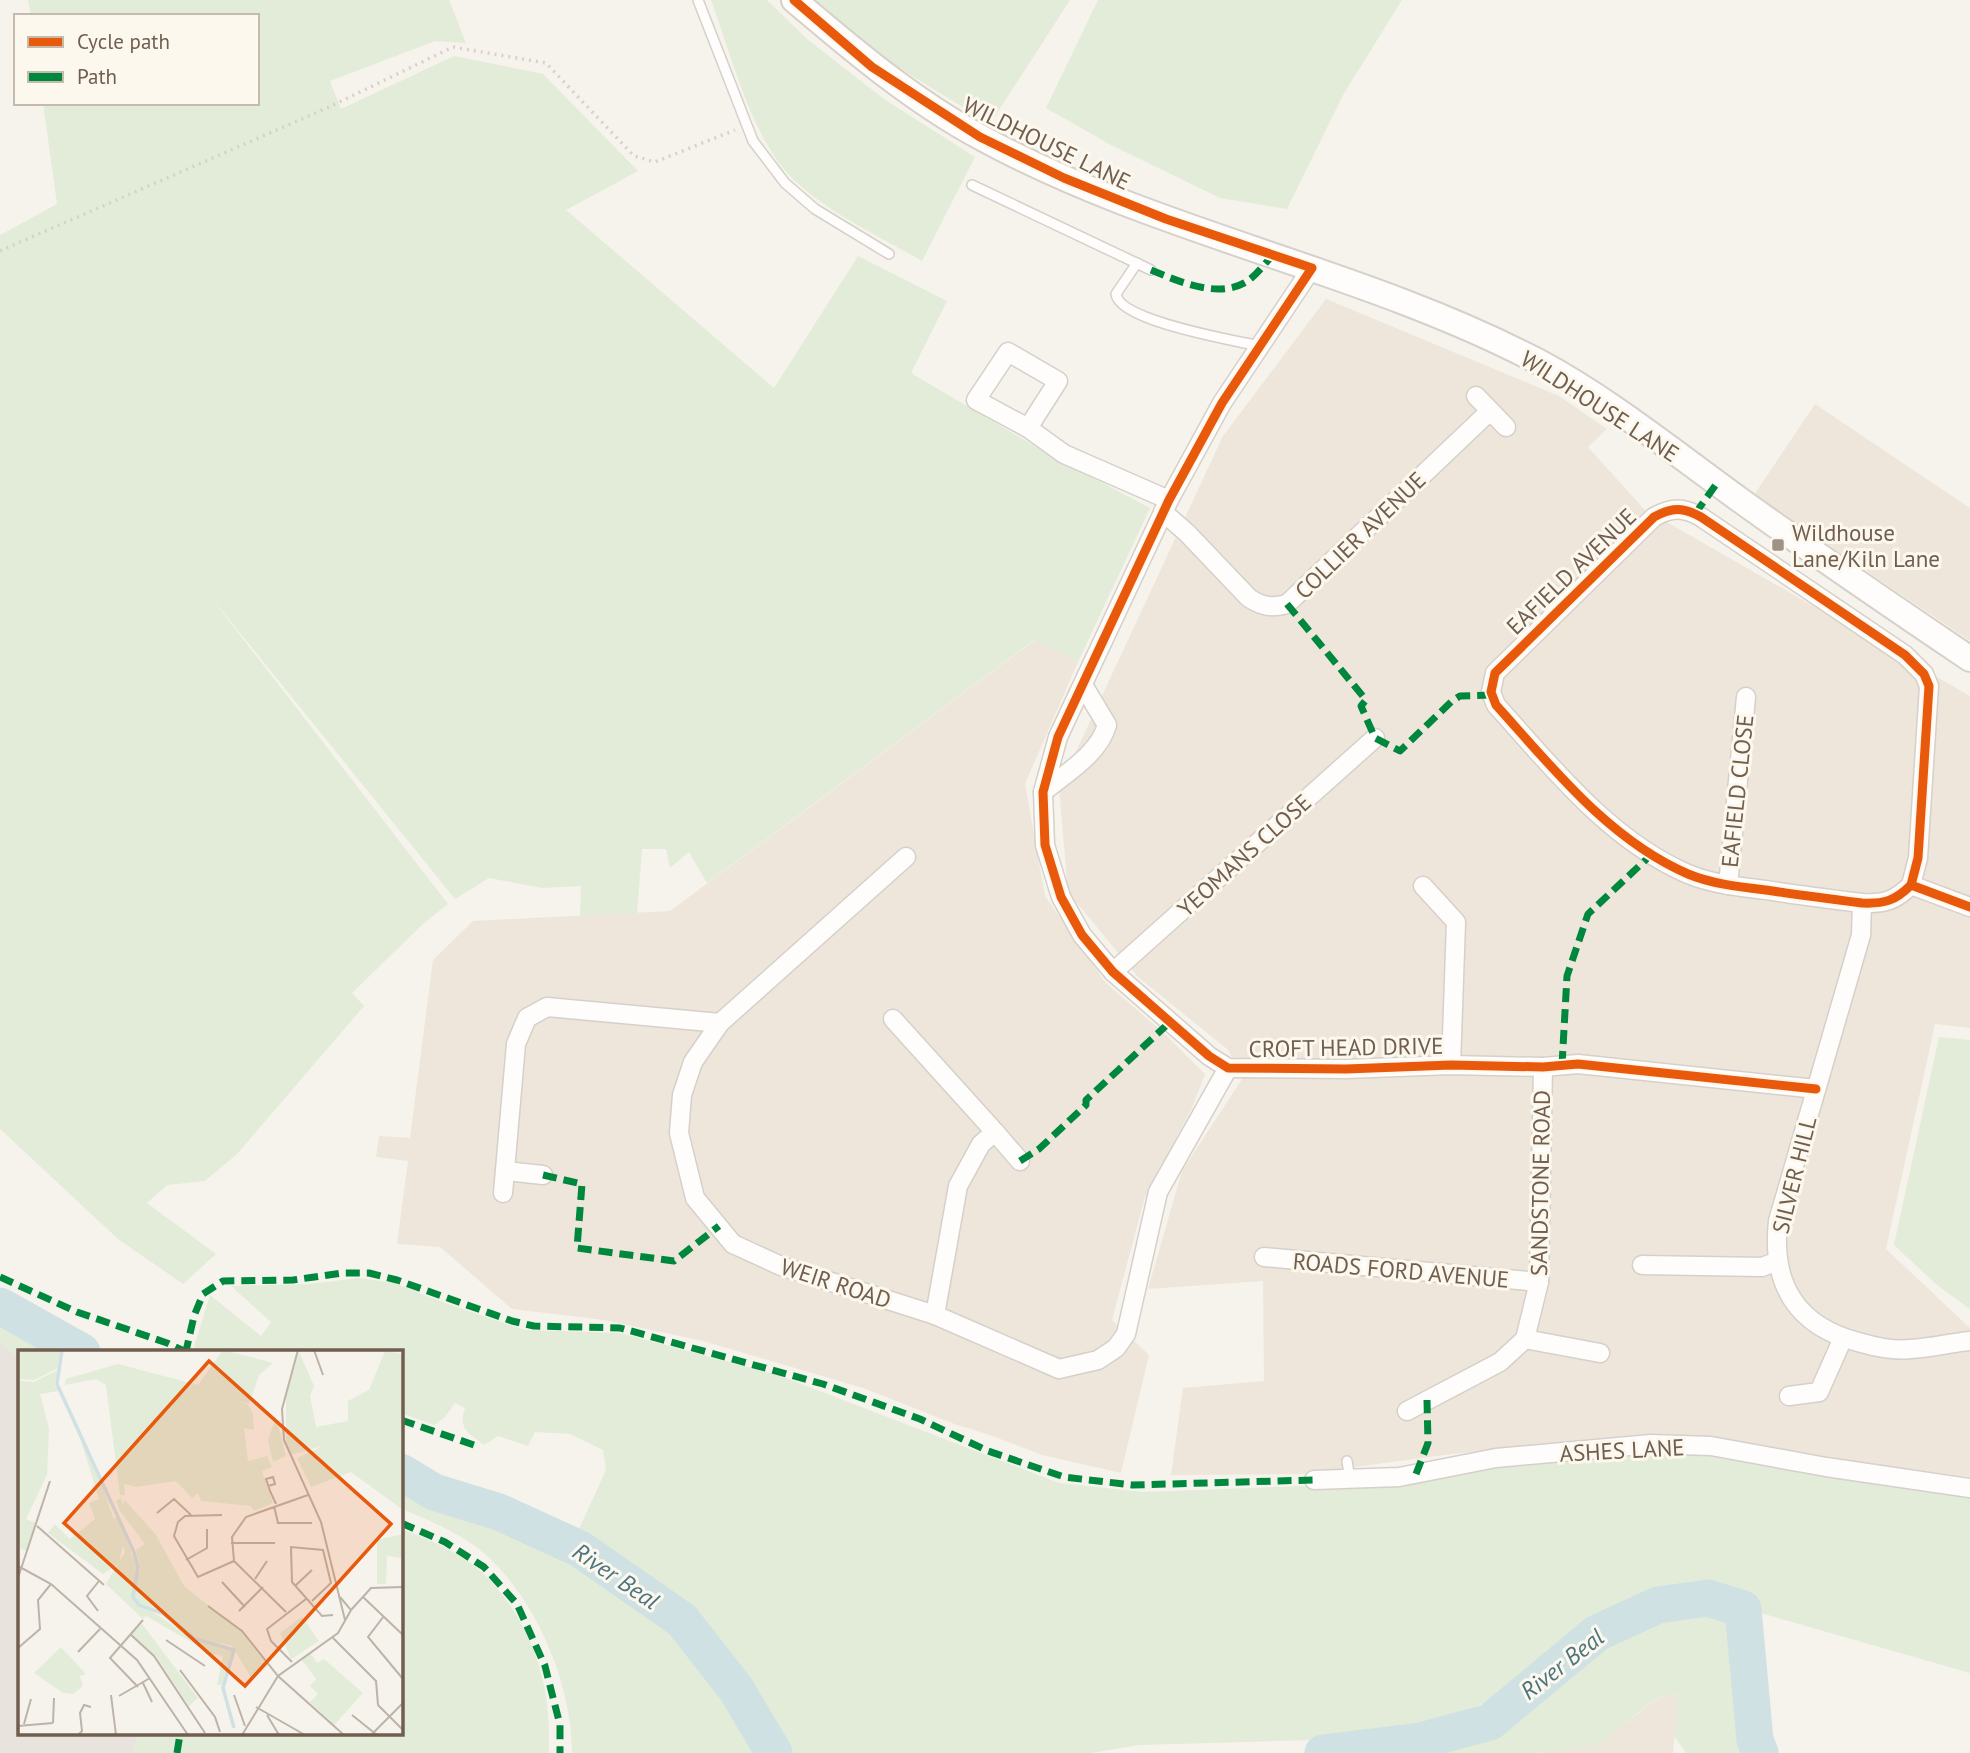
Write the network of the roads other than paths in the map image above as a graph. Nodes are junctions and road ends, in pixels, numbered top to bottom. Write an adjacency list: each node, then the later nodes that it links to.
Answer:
1 (698, 0): 4 (lane)
2 (794, 0): 6 (main road, WILDHOUSE LANE)
3 (972, 186): 5 (lane)
4 (889, 254)
5 (1137, 263): 7 (lane); 8 (lane)
6 (1312, 268): 8 (street, CROFT HEAD DRIVE); 14 (main road, WILDHOUSE LANE)
7 (1151, 270)
8 (1259, 346): 13 (street, CROFT HEAD DRIVE)
9 (1476, 396): 10 (street)
10 (1490, 411): 11 (street); 13 (street, COLLIER AVENUE)
11 (1506, 427)
12 (1028, 428): 12 (street, COLLIER AVENUE); 13 (street, COLLIER AVENUE)
13 (1166, 506): 15 (street, CROFT HEAD DRIVE)
14 (1970, 659)
15 (1083, 685): 18 (street, CROFT HEAD DRIVE); 18 (street)
16 (1746, 697): 20 (street, EAFIELD CLOSE)
17 (1376, 738): 25 (street, YEOMANS CLOSE)
18 (1044, 792): 25 (street, CROFT HEAD DRIVE)
19 (906, 857): 27 (street, WEIR ROAD)
20 (1728, 885): 21 (street, EAFIELD AVENUE); 23 (street, EAFIELD AVENUE)
21 (1911, 885): 23 (street, EAFIELD AVENUE); 24 (street)
22 (1423, 886): 28 (street)
23 (1862, 903): 31 (street, SILVER HILL)
24 (1970, 907)
25 (1113, 972): 30 (street, CROFT HEAD DRIVE)
26 (893, 1019): 32 (street)
27 (720, 1023): 34 (street); 41 (street, WEIR ROAD)
28 (1451, 1065): 29 (street, CROFT HEAD DRIVE); 30 (street, CROFT HEAD DRIVE)
29 (1543, 1067): 31 (street, CROFT HEAD DRIVE); 40 (street, SANDSTONE ROAD)
30 (1228, 1068): 41 (street, WEIR ROAD)
31 (1816, 1090): 38 (street, SILVER HILL)
32 (995, 1132): 33 (street); 41 (street)
33 (1020, 1161)
34 (505, 1171): 35 (street); 36 (street)
35 (542, 1175)
36 (503, 1193)
37 (1264, 1257): 40 (street, ROADS FORD AVENUE)
38 (1778, 1261): 39 (street); 42 (street, SILVER HILL)
39 (1642, 1265)
40 (1539, 1282): 43 (street, SANDSTONE ROAD)
41 (934, 1315)
42 (1843, 1338): 44 (street, SILVER HILL); 46 (street)
43 (1525, 1339): 45 (street); 47 (street)
44 (1970, 1341)
45 (1600, 1353)
46 (1789, 1396)
47 (1407, 1410)
48 (1347, 1461): 50 (lane)
49 (1314, 1480): 50 (street, ASHES LANE)
50 (1350, 1480): 51 (street, ASHES LANE)
51 (1970, 1488)

